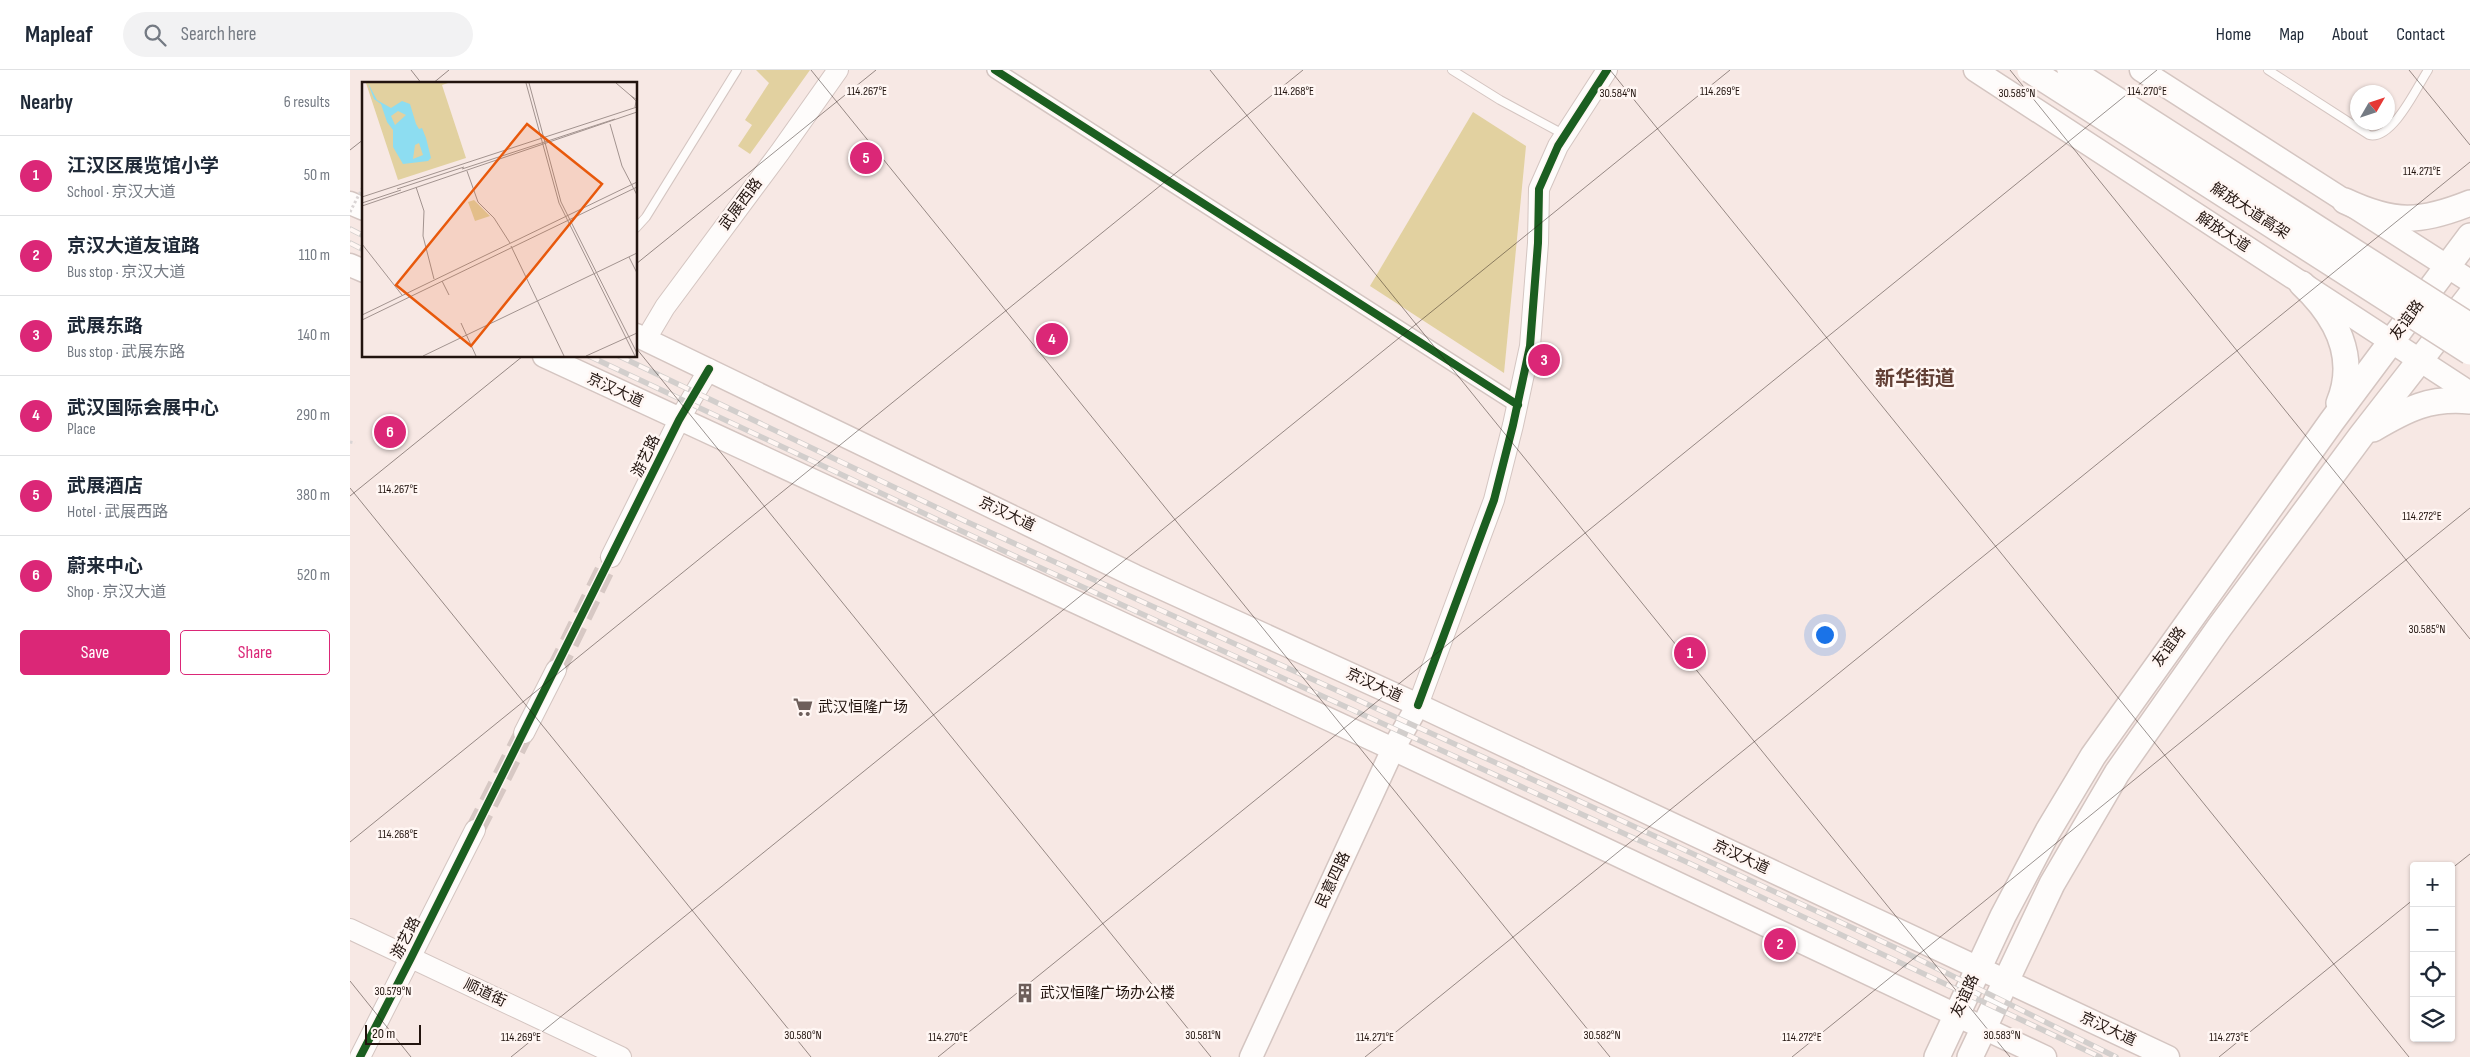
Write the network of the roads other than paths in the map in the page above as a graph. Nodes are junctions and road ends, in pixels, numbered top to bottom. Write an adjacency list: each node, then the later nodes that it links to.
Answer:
1 (737, 70): 17 (lane)
2 (838, 70): 26 (street, 武展西路)
3 (996, 70): 34 (street)
4 (1452, 70): 12 (lane)
5 (1607, 70): 12 (street)
6 (1976, 70): 23 (main road, 解放大道)
7 (2030, 70): 28 (main road, 解放大道高架, bridge)
8 (2070, 70): 25 (main road, 解放大道高架, bridge)
9 (2141, 70): 13 (main road)
10 (2268, 70): 11 (lane)
11 (2428, 70)
12 (1565, 135): 34 (street)
13 (2345, 201): 15 (main road); 20 (main road)
14 (350, 203): 16 (main road)
15 (2470, 203)
16 (362, 209)
17 (638, 226)
18 (2470, 236): 20 (main road, 友谊路)
19 (350, 265): 21 (main road)
20 (2447, 266): 22 (main road); 27 (main road, 友谊路)
21 (362, 270)
22 (2470, 281)
23 (2302, 284): 27 (main road, 解放大道); 36 (main road)
24 (2470, 296): 30 (main road, 友谊路)
25 (2470, 326)
26 (641, 337): 31 (main road, 京汉大道)
27 (2391, 342): 30 (main road, 解放大道); 36 (main road, 友谊路)
28 (2470, 352)
29 (548, 358): 35 (main road, 京汉大道)
30 (2420, 360): 32 (main road, 解放大道); 37 (main road, 友谊路)
31 (709, 369): 35 (street, 游艺路); 40 (main road, 京汉大道)
32 (2470, 394)
33 (2470, 401): 37 (main road)
34 (1518, 405): 40 (street)
35 (679, 420): 38 (street, 游艺路); 42 (main road, 京汉大道)
36 (2332, 421): 46 (main road, 友谊路)
37 (2360, 436): 47 (main road, 友谊路)
38 (611, 557)
39 (556, 670): 41 (street)
40 (1418, 705): 42 (main road, 民意四路); 46 (main road, 京汉大道)
41 (524, 733)
42 (1393, 749): 48 (main road, 京汉大道); 52 (main road, 民意四路)
43 (475, 830): 45 (street, 游艺路)
44 (350, 929): 45 (street, 顺道街)
45 (412, 958): 50 (street, 游艺路); 51 (street, 顺道街)
46 (1978, 968): 47 (main road, 京汉大道); 48 (main road, 友谊路)
47 (2006, 981): 49 (main road, 友谊路); 56 (main road, 京汉大道)
48 (1956, 1015): 49 (main road, 京汉大道); 53 (main road, 友谊路)
49 (1984, 1028): 54 (main road, 友谊路); 55 (main road, 京汉大道)
50 (360, 1057)
51 (621, 1057)
52 (1251, 1057)
53 (1937, 1057)
54 (1970, 1057)
55 (2045, 1057)
56 (2168, 1057)

